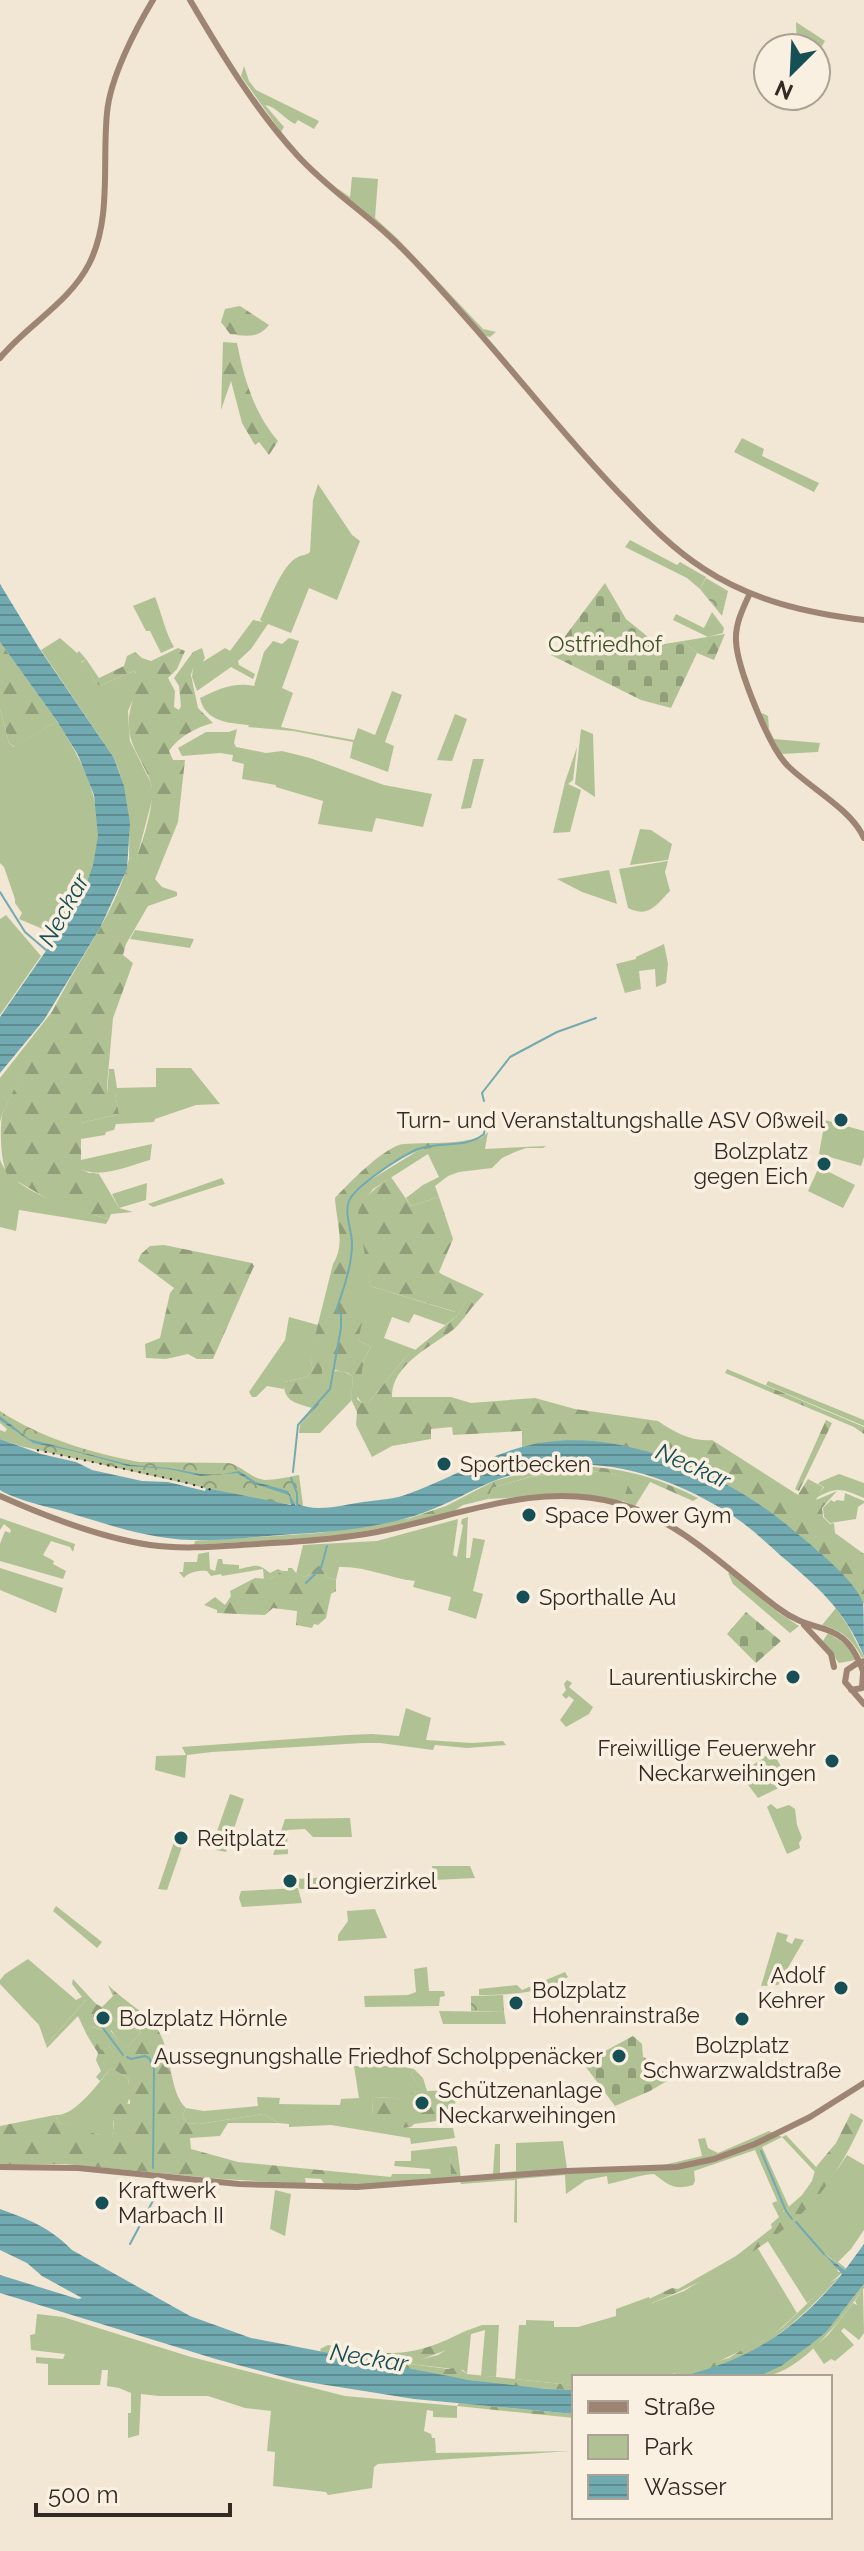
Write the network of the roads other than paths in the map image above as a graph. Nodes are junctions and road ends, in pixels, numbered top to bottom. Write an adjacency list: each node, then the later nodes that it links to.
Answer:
1 (152, 0): 3 (main road)
2 (190, 0): 4 (main road)
3 (0, 358)
4 (738, 588): 5 (main road); 6 (main road)
5 (750, 593): 6 (main road); 7 (main road)
6 (746, 602): 8 (main road)
7 (864, 620)
8 (864, 838)
9 (0, 1496): 10 (main road)
10 (801, 1622): 11 (main road); 12 (main road)
11 (829, 1630): 12 (main road); 15 (main road)
12 (821, 1643): 14 (main road)
13 (864, 1661): 16 (main road, bridge)
14 (834, 1667)
15 (864, 1674): 16 (main road)
16 (851, 1690): 17 (main road)
17 (863, 1702): 18 (main road)
18 (864, 1710)
19 (864, 2083): 20 (main road)
20 (0, 2167)

